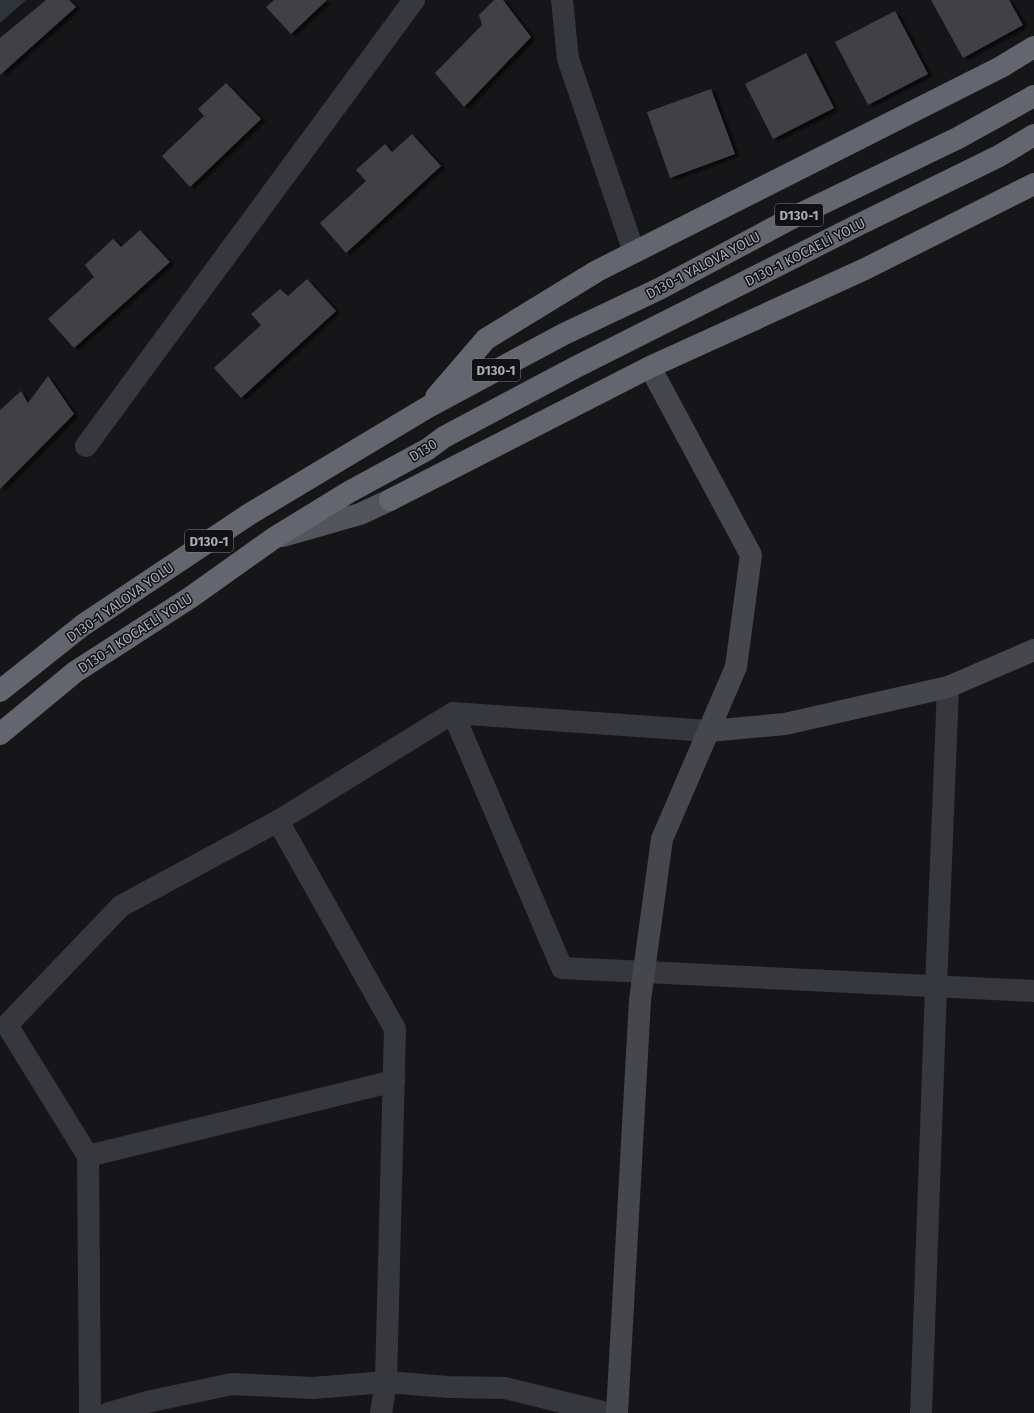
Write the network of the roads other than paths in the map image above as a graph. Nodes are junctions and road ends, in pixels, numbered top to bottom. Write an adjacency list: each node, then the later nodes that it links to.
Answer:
1 (414, 0): 11 (street)
2 (562, 0): 7 (street)
3 (1034, 47): 7 (highway)
4 (1034, 96): 10 (highway, D130-1 YALOVA YOLU / D130-1)
5 (1034, 135): 8 (highway, D130-1 KOCAELİ YOLU / D130-1)
6 (1034, 184): 9 (highway)
7 (634, 252): 10 (highway)
8 (576, 367): 13 (highway, D130)
9 (650, 367): 12 (highway); 18 (street)
10 (428, 407): 16 (highway, D130-1 YALOVA YOLU / D130-1)
11 (86, 446)
12 (390, 500): 13 (main road)
13 (274, 538): 19 (highway, D130-1 KOCAELİ YOLU / D130-1)
14 (1034, 650): 15 (street)
15 (948, 687): 18 (street); 22 (street)
16 (0, 691)
17 (453, 713): 18 (street); 20 (street); 21 (street)
18 (709, 731): 21 (street)
19 (0, 734)
20 (278, 821): 24 (street); 25 (street)
21 (644, 973): 22 (street); 33 (street)
22 (936, 987): 23 (street); 34 (street)
23 (1034, 991)
24 (4, 1028): 26 (street)
25 (394, 1081): 26 (street); 27 (street)
26 (88, 1156): 29 (street)
27 (386, 1382): 28 (street); 31 (street); 32 (street)
28 (152, 1407): 30 (street)
29 (90, 1413)
30 (109, 1413)
31 (381, 1413)
32 (607, 1413)
33 (617, 1413)
34 (921, 1413)

